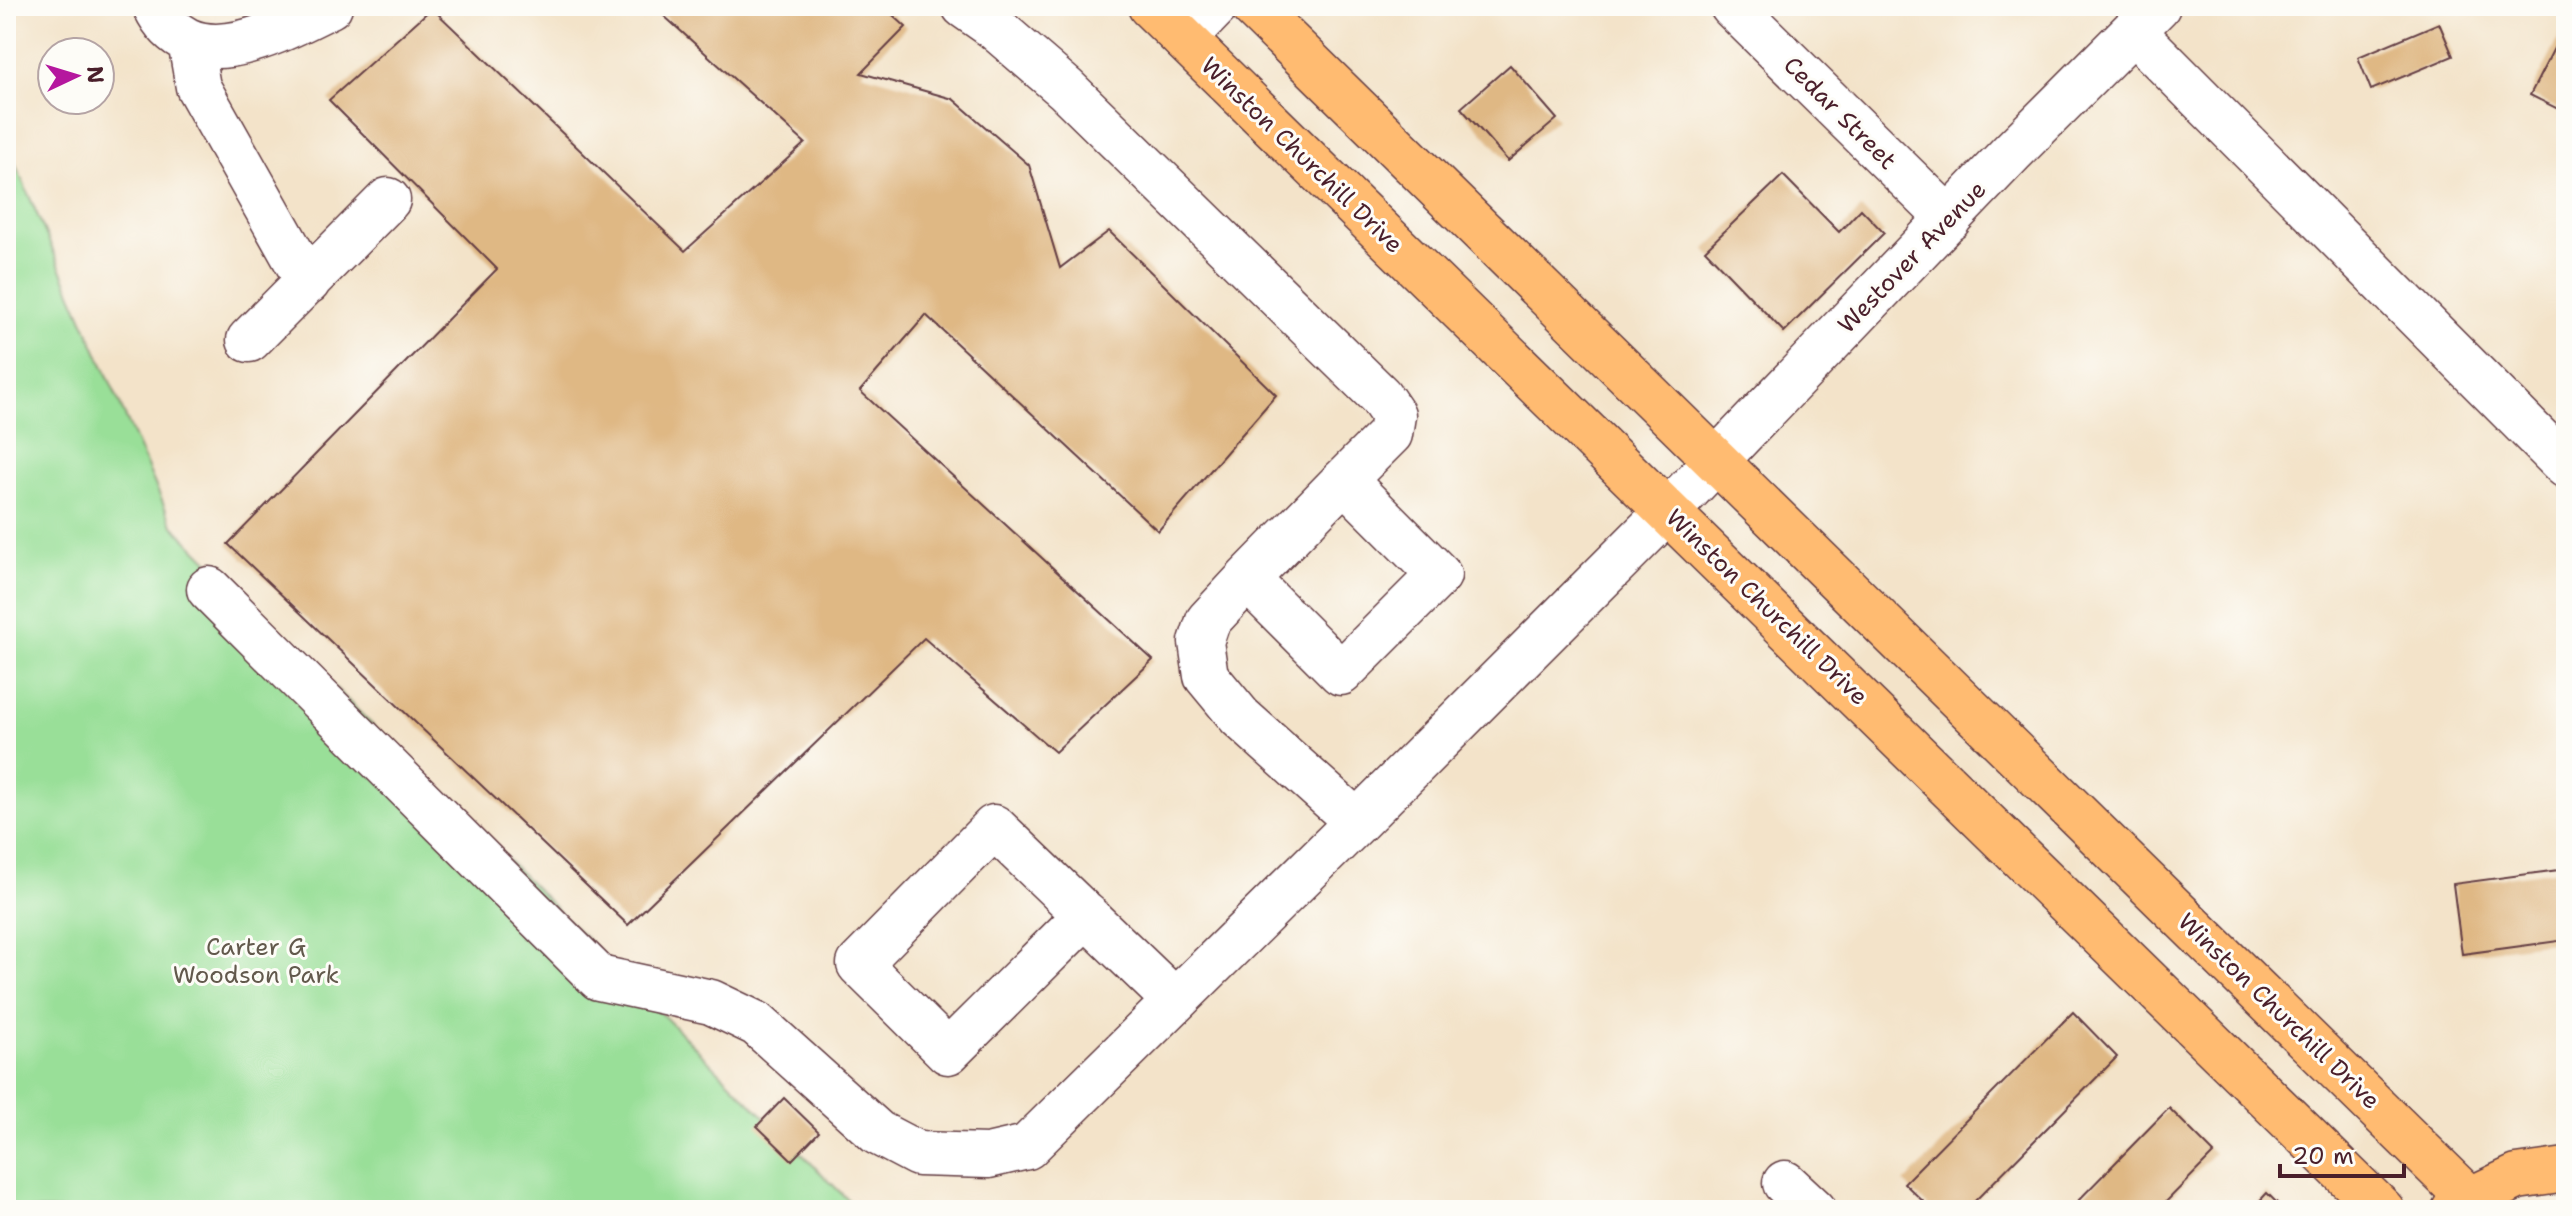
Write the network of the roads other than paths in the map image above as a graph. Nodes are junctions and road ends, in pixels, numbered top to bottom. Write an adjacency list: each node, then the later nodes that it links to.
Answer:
1 (155, 6): 10 (street)
2 (330, 6): 10 (street)
3 (964, 6): 17 (street)
4 (1150, 6): 9 (main road, Winston Churchill Drive)
5 (1216, 6): 9 (street)
6 (1252, 6): 15 (main road, Winston Churchill Drive)
7 (1732, 6): 12 (street, Cedar Street)
8 (2146, 18): 12 (street, Westover Avenue); 16 (street)
9 (1184, 39): 18 (main road, Winston Churchill Drive)
10 (190, 42): 13 (street)
11 (388, 200): 13 (street)
12 (1949, 219): 15 (street, Westover Avenue)
13 (308, 282): 14 (street)
14 (249, 340)
15 (1716, 461): 18 (street, Westover Avenue); 25 (main road, Winston Churchill Drive)
16 (2566, 466)
17 (1344, 480): 19 (street); 19 (street)
18 (1668, 511): 21 (street, Westover Avenue); 26 (main road, Winston Churchill Drive)
19 (1247, 579): 21 (street)
20 (209, 589): 23 (street, Westover Avenue)
21 (1357, 822): 23 (street, Westover Avenue)
22 (1086, 915): 22 (street); 23 (street)
23 (1175, 1001)
24 (2566, 1170): 25 (main road)
25 (2469, 1206)
26 (2382, 1210)

